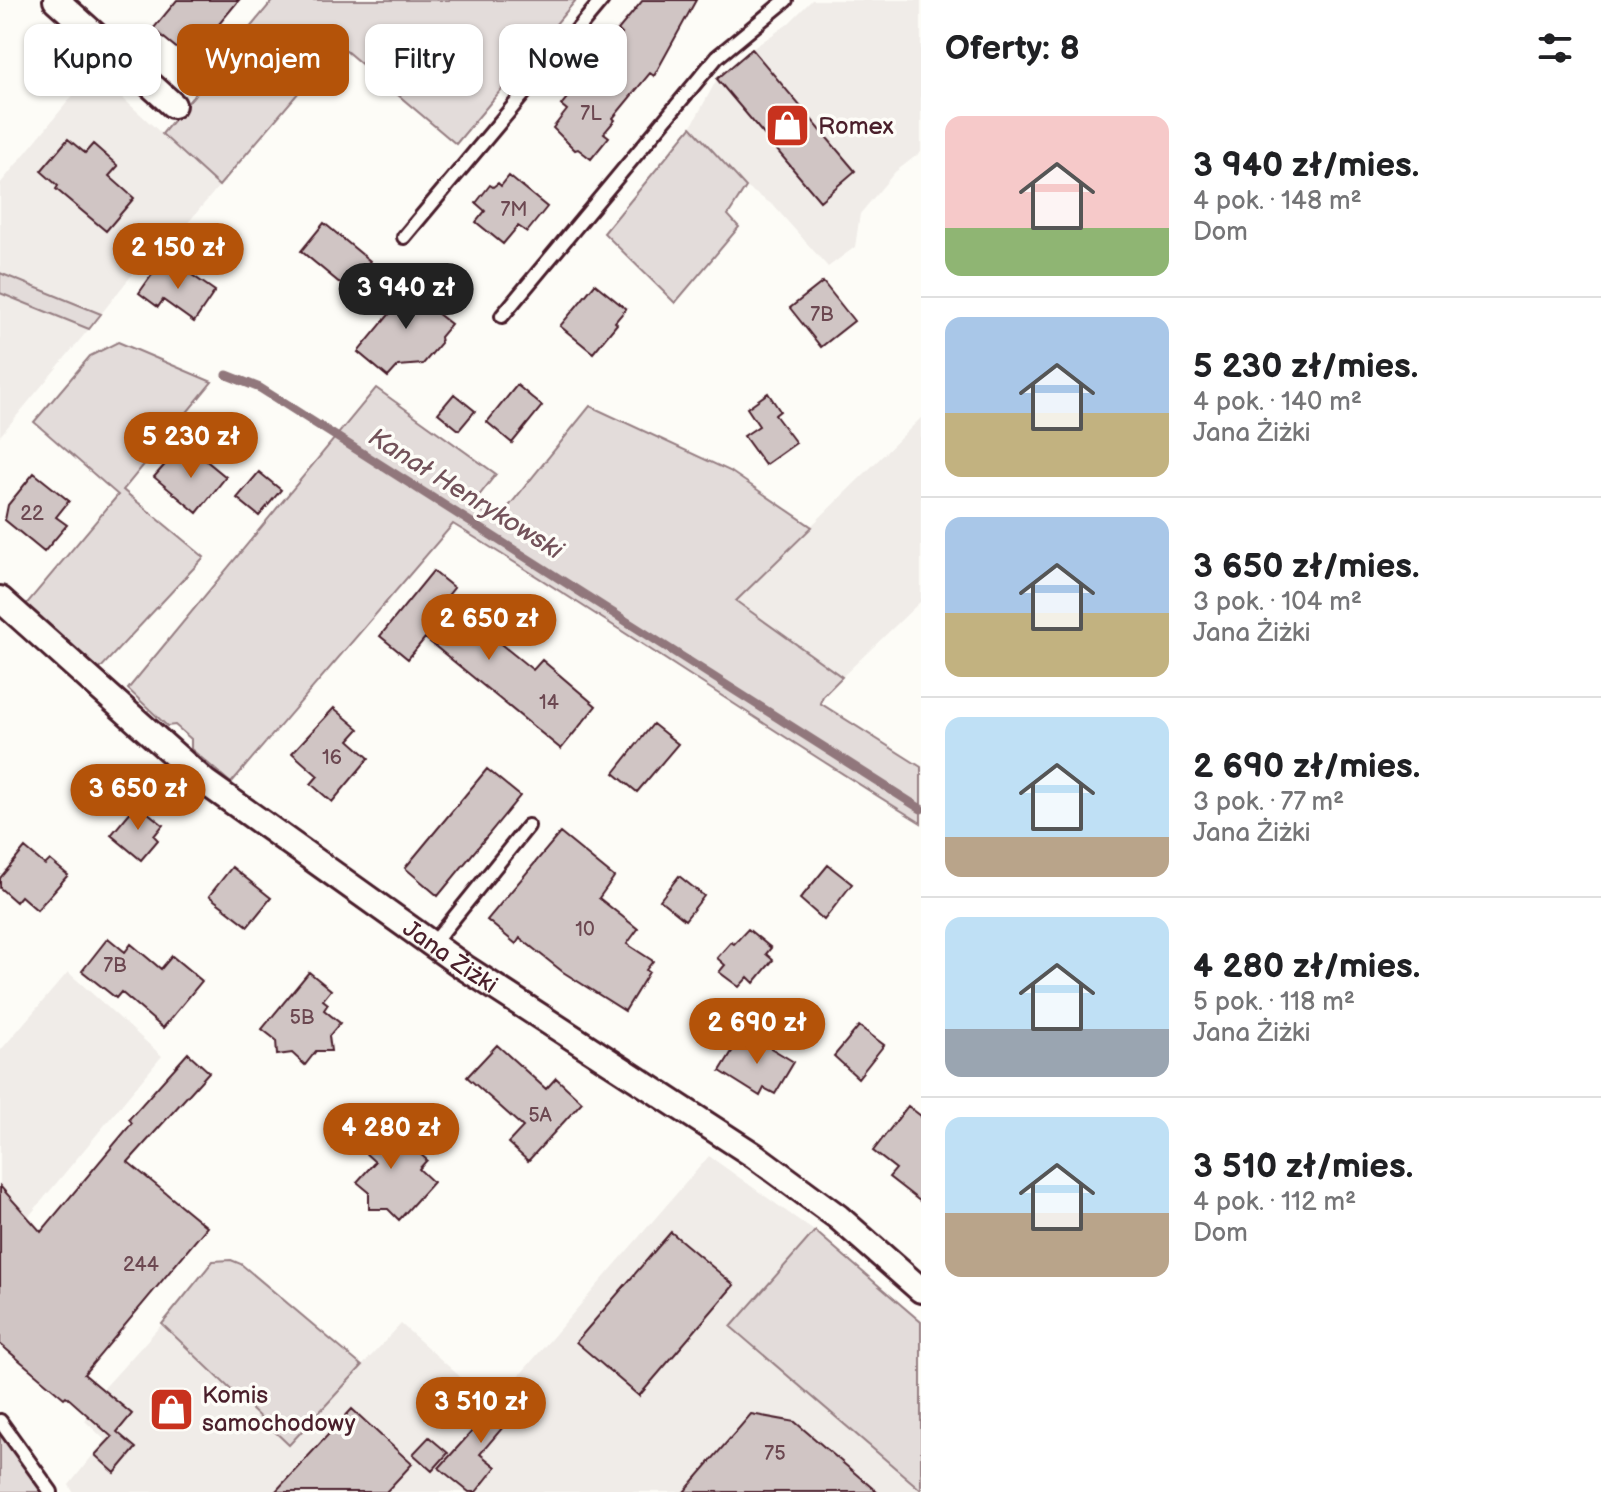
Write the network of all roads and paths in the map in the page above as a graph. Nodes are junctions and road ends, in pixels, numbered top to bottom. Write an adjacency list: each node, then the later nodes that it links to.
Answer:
1 (56, 0): 4 (street)
2 (602, 0): 5 (lane)
3 (786, 0): 6 (lane)
4 (173, 105)
5 (404, 237)
6 (502, 316)
7 (0, 599): 9 (street, Jana Żiżki)
8 (528, 826): 9 (lane)
9 (432, 945): 10 (street, Jana Żiżki)
10 (921, 1290)
11 (0, 1421): 12 (lane)
12 (51, 1492)

